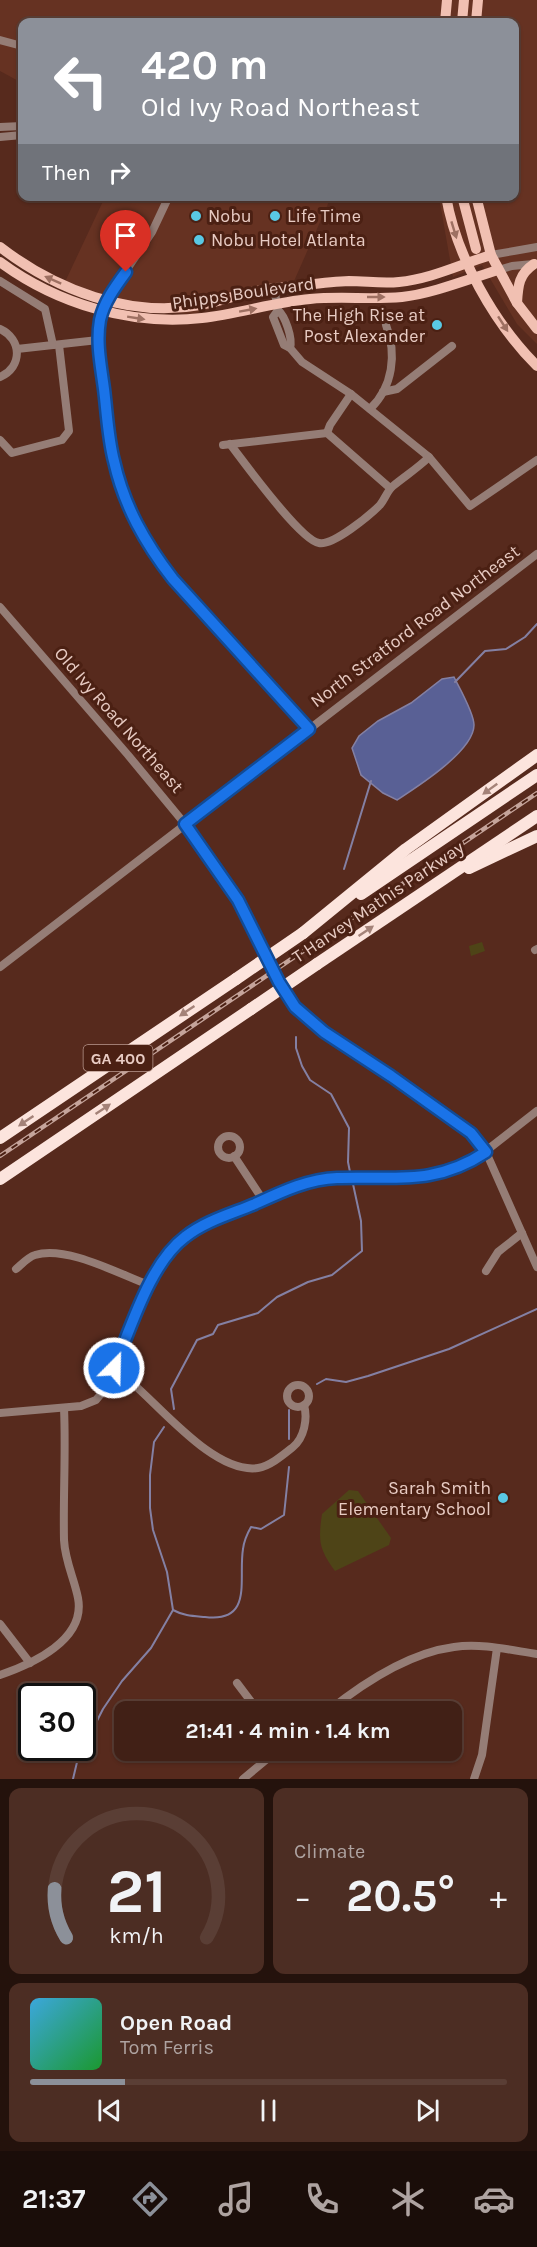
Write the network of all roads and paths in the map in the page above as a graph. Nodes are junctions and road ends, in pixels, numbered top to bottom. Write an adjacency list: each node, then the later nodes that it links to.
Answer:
1 (447, 0): 4 (main road)
2 (464, 0): 5 (main road)
3 (478, 0): 6 (main road)
4 (445, 18)
5 (462, 18)
6 (476, 18)
7 (0, 40): 8 (street)
8 (18, 45)
9 (18, 126): 10 (street)
10 (0, 127)
11 (18, 135): 12 (street)
12 (0, 137)
13 (167, 201): 29 (street)
14 (447, 201): 22 (main road, one-way to 22)
15 (463, 201): 19 (main road)
16 (477, 201): 20 (main road)
17 (0, 247): 29 (main road, Phipps Boulevard, one-way to 17)
18 (537, 247): 20 (street)
19 (476, 249): 20 (main road); 22 (main road)
20 (491, 255): 22 (main road, Phipps Boulevard); 24 (main road)
21 (0, 262): 29 (main road, Phipps Boulevard)
22 (466, 262): 25 (main road); 27 (main road, Phipps Boulevard)
23 (536, 264): 24 (street); 28 (main road)
24 (498, 270): 25 (main road, Phipps Boulevard); 28 (main road)
25 (474, 278): 30 (main road, Phipps Boulevard, one-way to 25); 38 (main road, one-way to 38)
26 (0, 281): 35 (street)
27 (274, 288): 29 (main road, Phipps Boulevard); 30 (street)
28 (517, 303): 33 (main road)
29 (106, 306): 30 (main road, Phipps Boulevard, one-way to 30); 34 (street)
30 (277, 308): 41 (street)
31 (386, 325): 40 (street)
32 (0, 329): 37 (street)
33 (537, 329)
34 (98, 340): 35 (street); 50 (street)
35 (56, 345): 37 (street); 44 (street)
36 (452, 346): 40 (street)
37 (17, 349): 39 (street)
38 (537, 366)
39 (0, 377)
40 (383, 392): 42 (street)
41 (351, 394): 42 (street); 43 (street)
42 (370, 409): 45 (street)
43 (327, 434): 47 (street); 47 (street)
44 (0, 440)
45 (429, 457): 46 (street); 47 (street)
46 (537, 460)
47 (390, 488)
48 (537, 554): 50 (street, North Stratford Road Northeast)
49 (0, 608): 54 (street, Old Ivy Road Northeast)
50 (309, 729): 54 (street, North Stratford Road Northeast)
51 (537, 755): 57 (highway, one-way to 57)
52 (537, 775): 57 (highway, T Harvey Mathis Parkway / GA 400)
53 (537, 816): 56 (highway, T Harvey Mathis Parkway / GA 400)
54 (185, 824): 58 (street, North Stratford Road Northeast); 61 (street, Old Ivy Road Northeast)
55 (537, 836): 56 (highway)
56 (443, 879): 63 (highway, T Harvey Mathis Parkway / GA 400, one-way to 56, bridge)
57 (303, 933): 60 (highway, T Harvey Mathis Parkway / GA 400, one-way to 60, bridge)
58 (0, 967)
59 (537, 1111): 61 (street)
60 (0, 1138)
61 (486, 1152): 64 (street); 65 (street, Old Ivy Road Northeast)
62 (234, 1156): 64 (street)
63 (0, 1179)
64 (263, 1200): 69 (street)
65 (522, 1233): 66 (street, Old Ivy Road Northeast); 68 (street)
66 (537, 1267)
67 (16, 1269): 69 (street)
68 (486, 1271)
69 (149, 1286): 70 (street)
70 (114, 1368): 71 (street); 72 (street)
71 (304, 1405)
72 (64, 1408): 73 (street); 77 (street)
73 (0, 1413)
74 (0, 1624): 77 (street)
75 (497, 1648): 76 (street); 81 (street); 84 (street)
76 (537, 1654)
77 (30, 1663): 78 (street)
78 (0, 1675)
79 (237, 1683): 80 (street)
80 (251, 1701)
81 (343, 1701)
82 (265, 1761): 83 (street)
83 (243, 1779)
84 (474, 1779)

